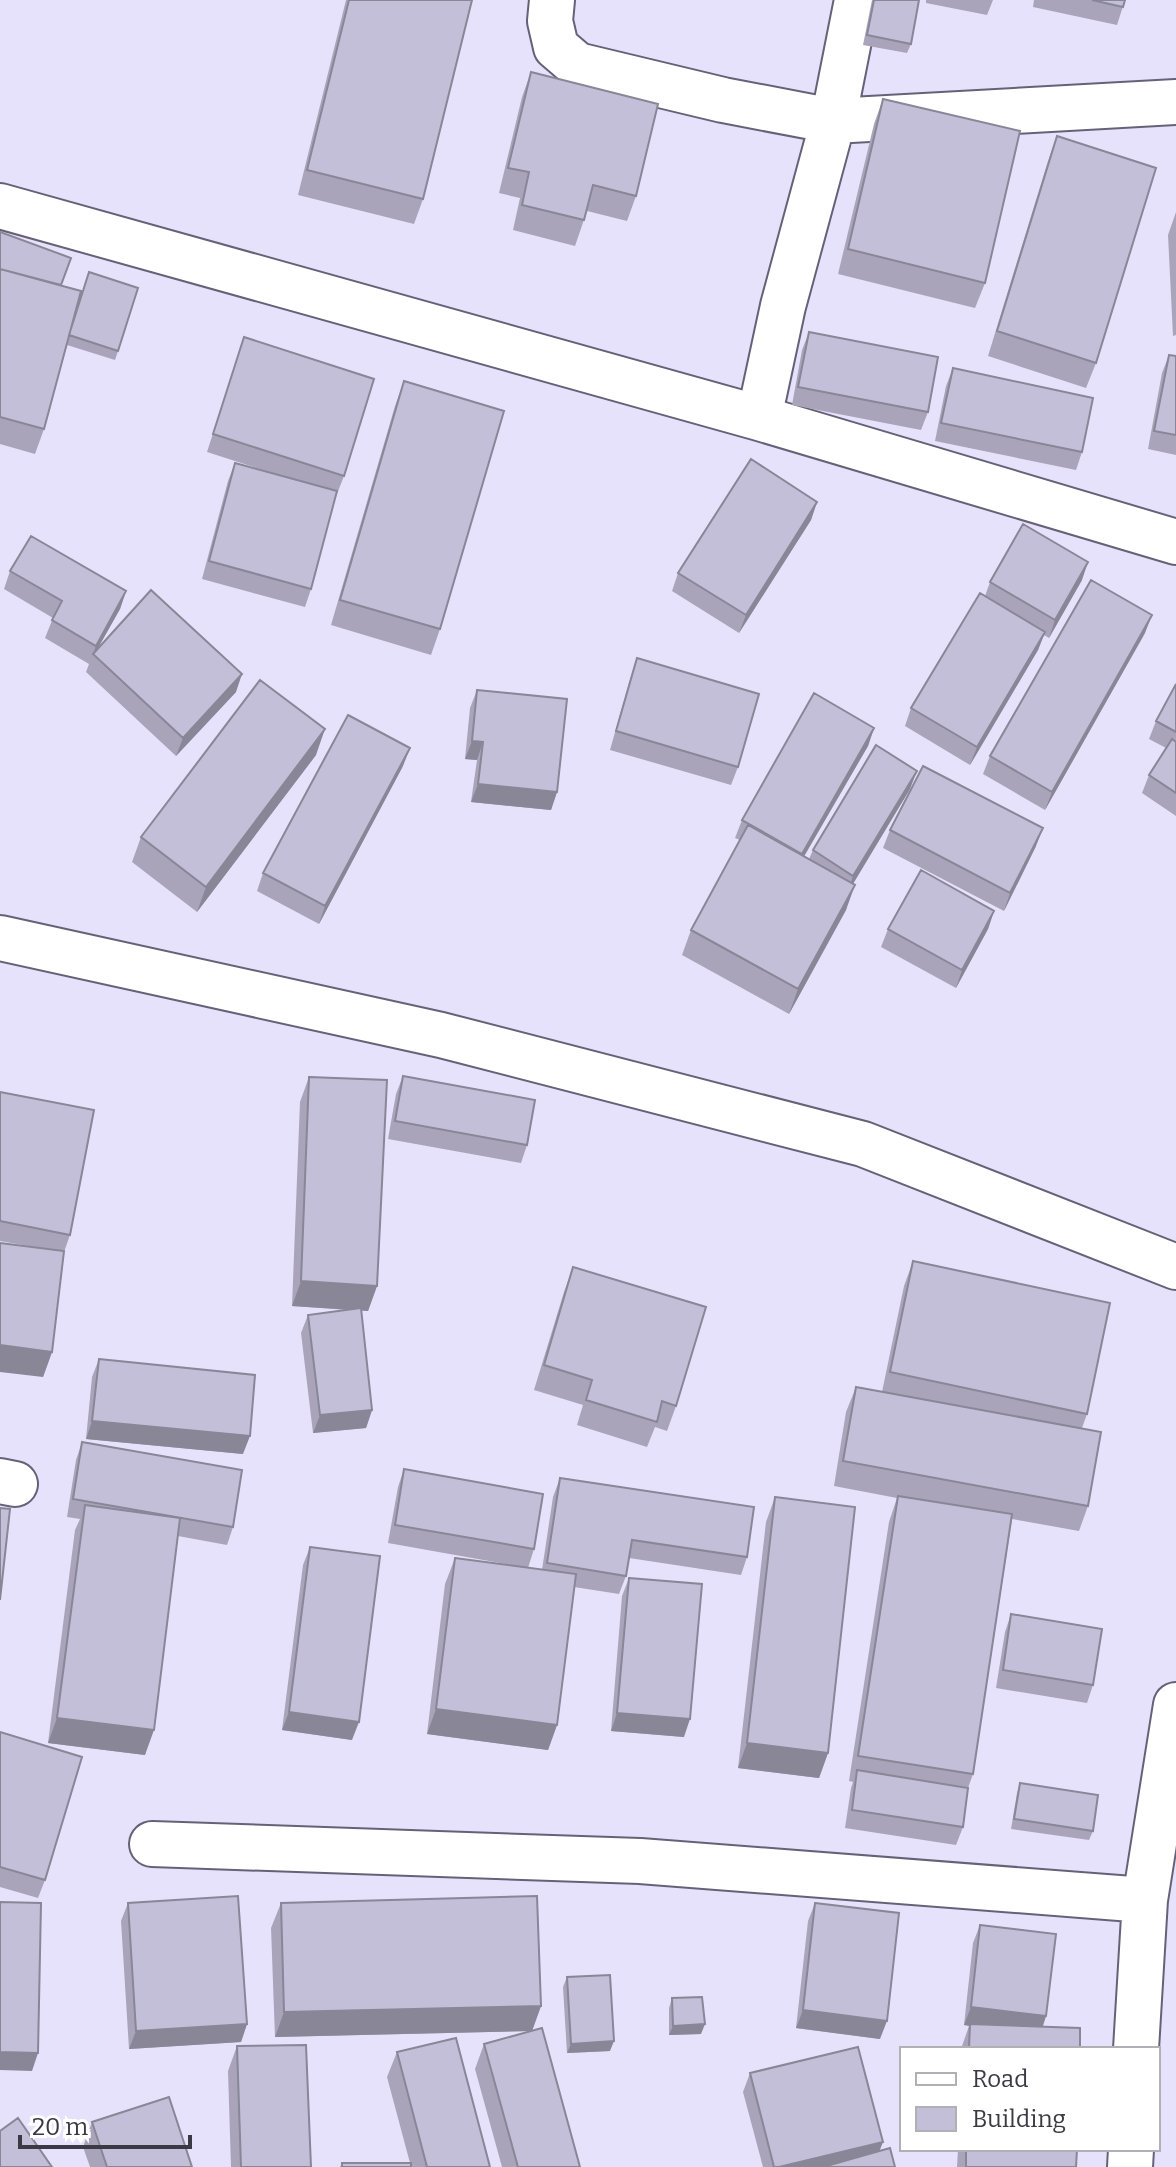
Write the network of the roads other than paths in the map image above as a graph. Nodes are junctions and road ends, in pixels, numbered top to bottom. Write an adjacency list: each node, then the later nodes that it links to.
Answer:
1 (552, 0): 4 (street)
2 (857, 0): 4 (street)
3 (1176, 102): 4 (street)
4 (833, 121): 6 (street)
5 (0, 206): 6 (street)
6 (759, 418): 7 (street)
7 (1176, 542)
8 (0, 938): 9 (street)
9 (1176, 1267)
10 (1176, 1705): 12 (street)
11 (152, 1844): 12 (street)
12 (1145, 1900): 13 (street)
13 (1136, 2047)

